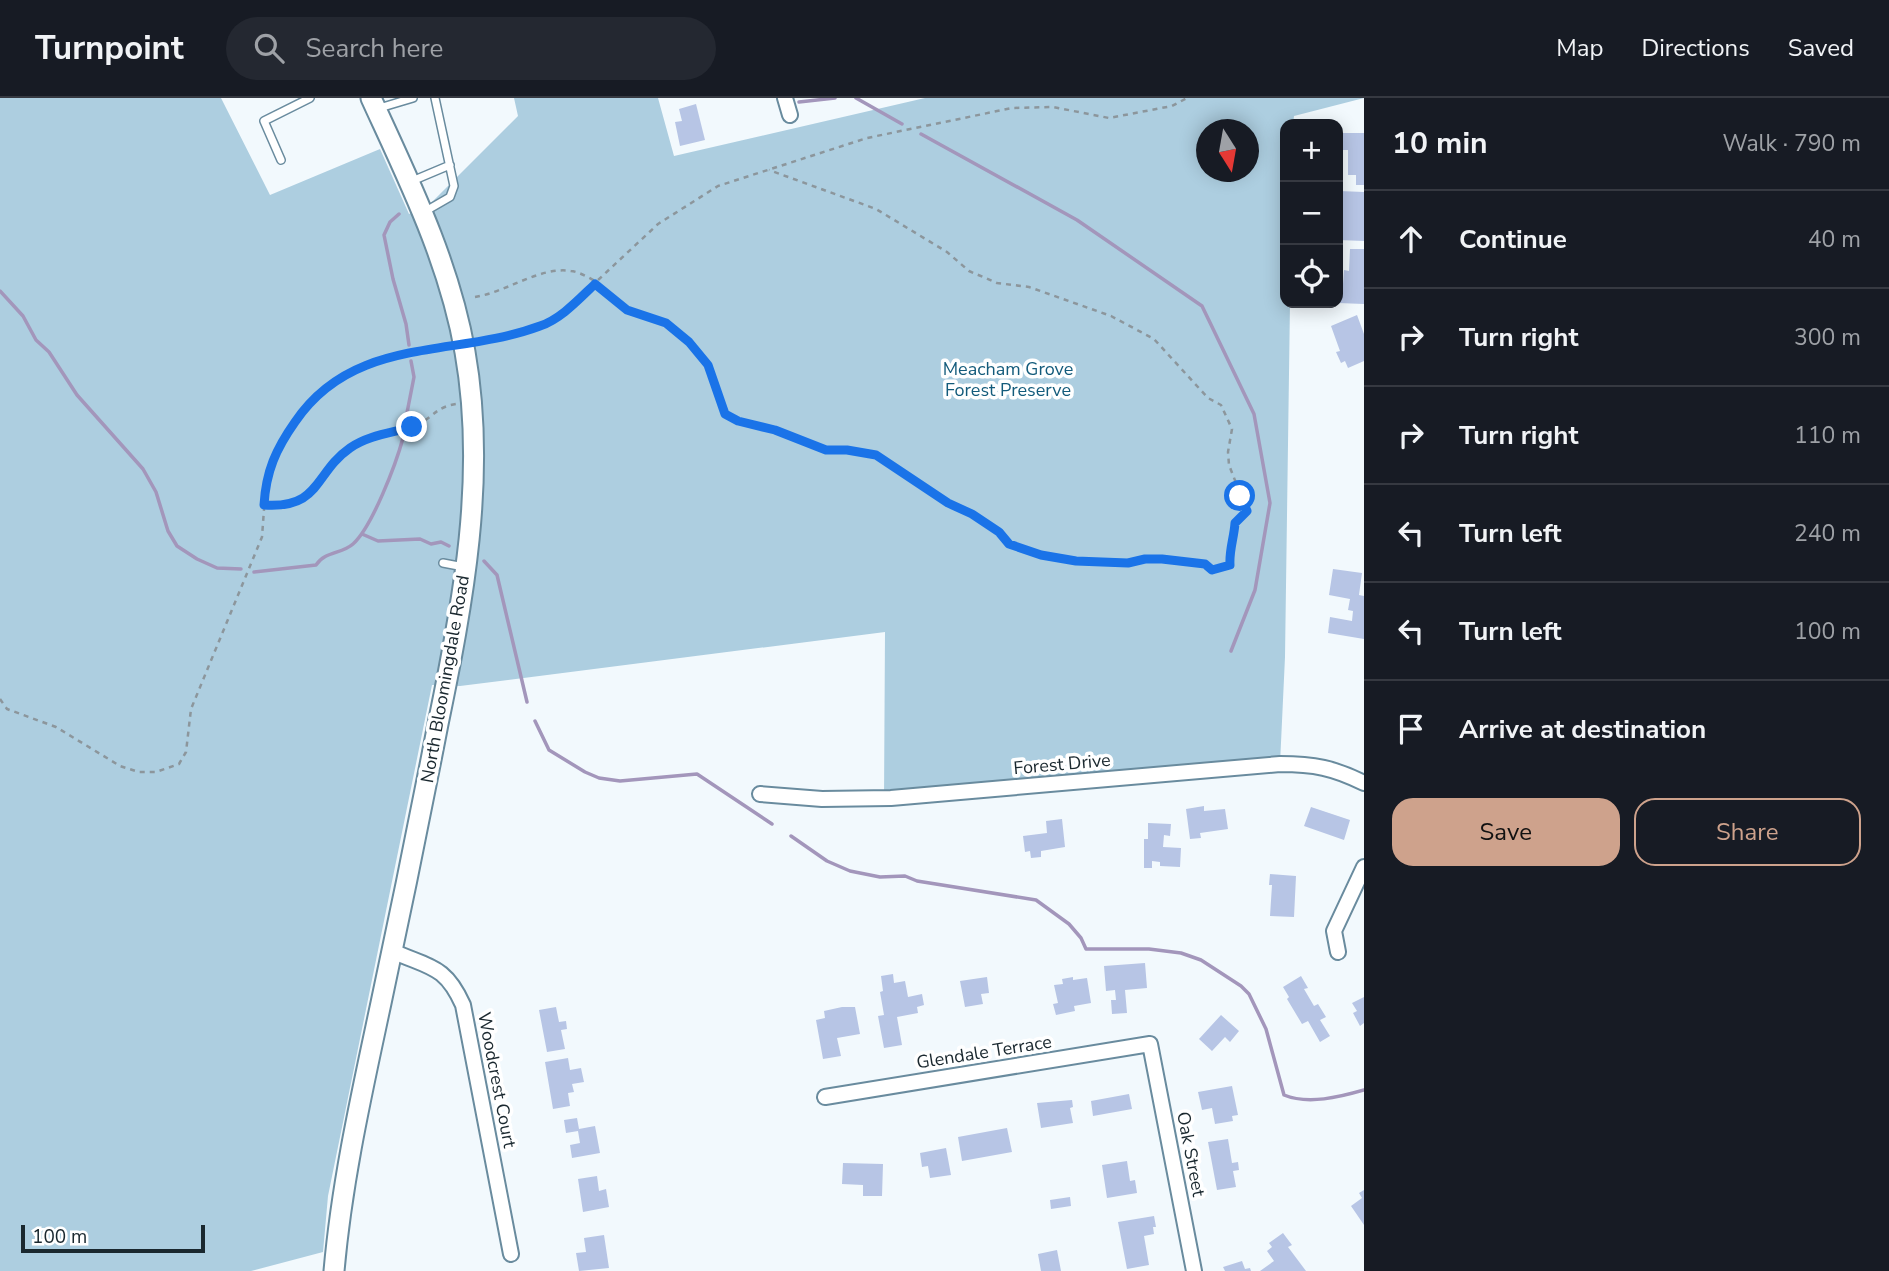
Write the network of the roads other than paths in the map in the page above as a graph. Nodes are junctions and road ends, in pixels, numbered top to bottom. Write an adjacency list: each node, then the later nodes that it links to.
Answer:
1 (310, 98): 7 (lane)
2 (410, 98): 5 (lane)
3 (435, 98): 8 (lane)
4 (785, 98): 6 (street)
5 (373, 104): 9 (main road, North Bloomingdale Road)
6 (790, 115)
7 (281, 160)
8 (450, 165): 9 (lane); 10 (lane)
9 (410, 182): 10 (main road, North Bloomingdale Road)
10 (424, 212): 12 (main road, North Bloomingdale Road)
11 (443, 563): 12 (lane)
12 (465, 567): 16 (main road, North Bloomingdale Road)
13 (1364, 783): 14 (street, Forest Drive)
14 (760, 794)
15 (1364, 867): 17 (street)
16 (392, 951): 20 (street, Woodcrest Court); 21 (main road, North Bloomingdale Road)
17 (1338, 952)
18 (1150, 1044): 19 (street, Glendale Terrace); 22 (street, Oak Street)
19 (825, 1097)
20 (511, 1254)
21 (334, 1271)
22 (1195, 1271)

